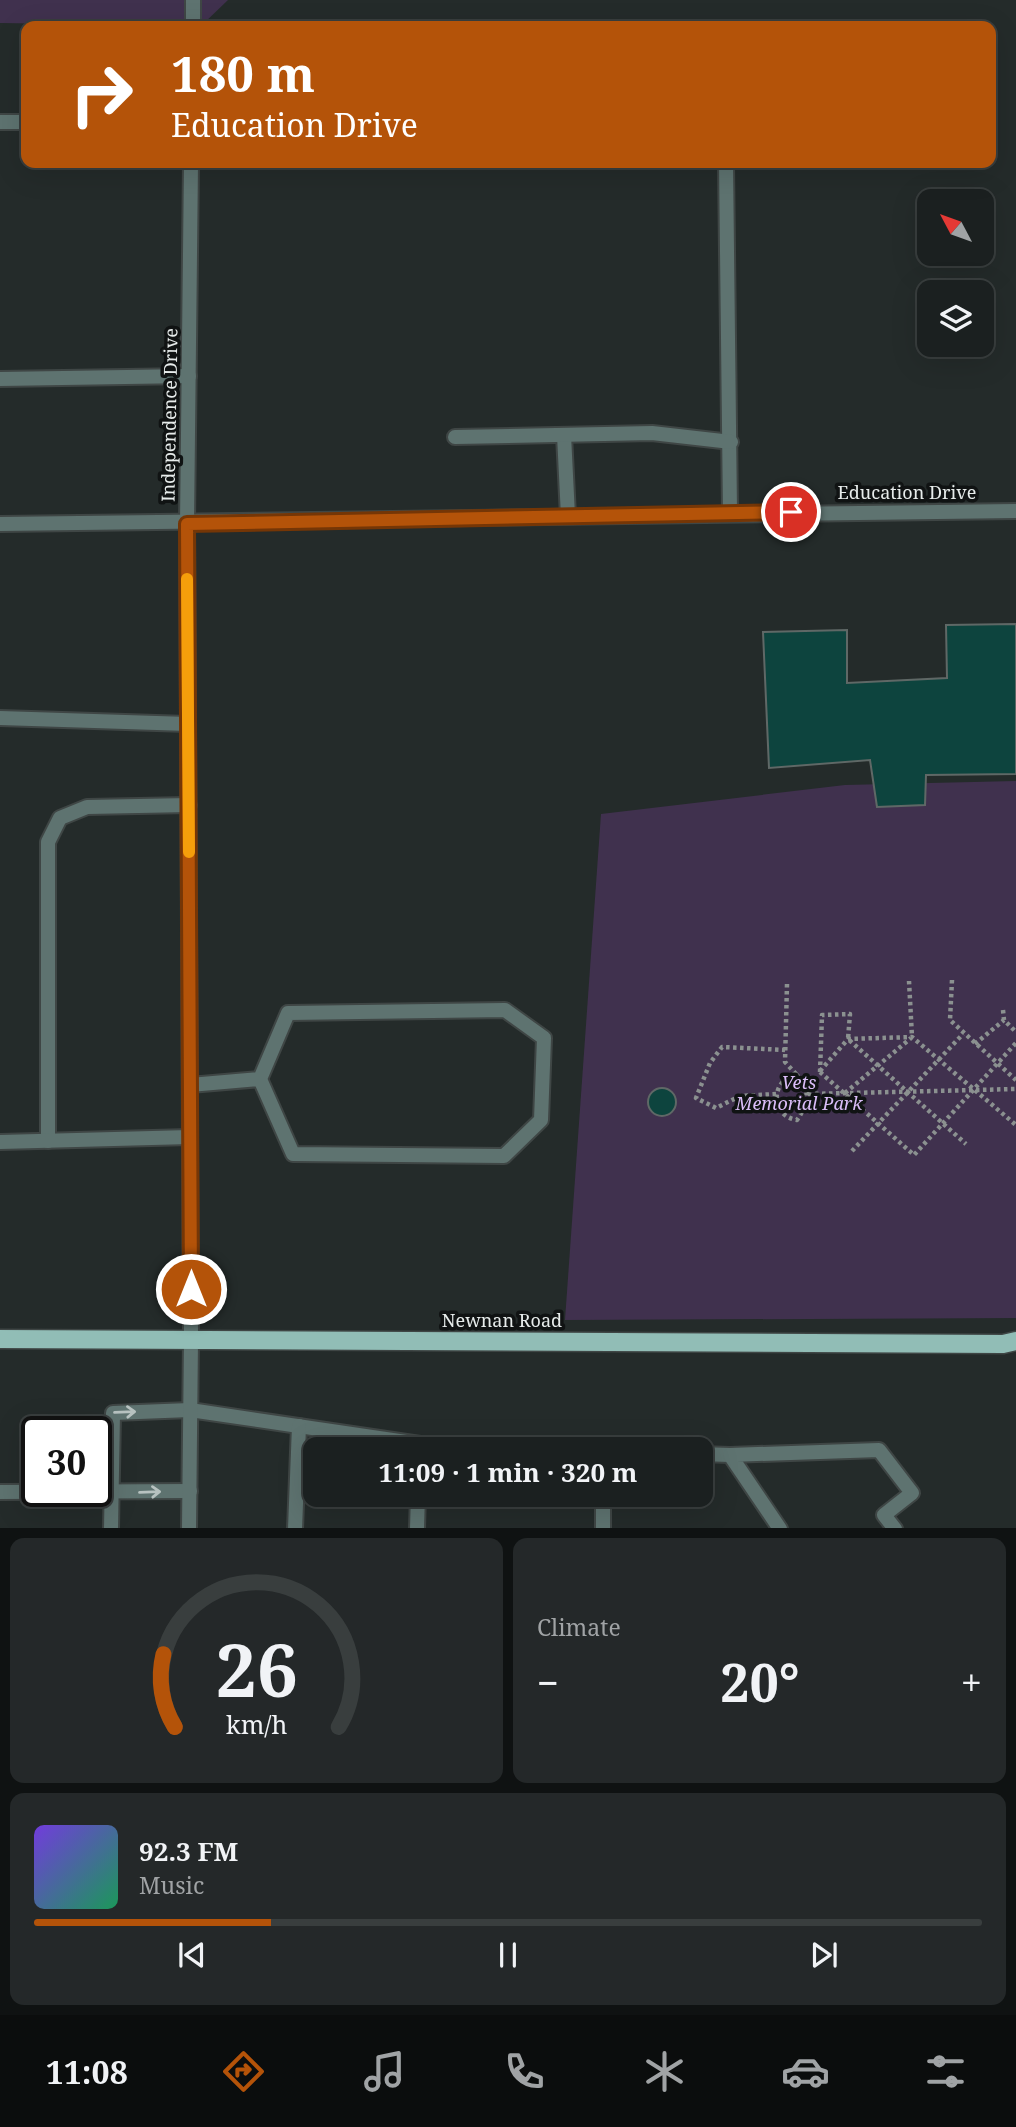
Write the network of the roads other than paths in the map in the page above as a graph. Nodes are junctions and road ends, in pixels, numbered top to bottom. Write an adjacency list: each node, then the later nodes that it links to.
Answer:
1 (193, 0): 2 (street)
2 (193, 21)
3 (0, 122): 4 (street)
4 (21, 122)
5 (191, 168): 7 (street, Independence Drive)
6 (726, 168): 11 (street)
7 (189, 376): 8 (street); 16 (street, Independence Drive)
8 (0, 379)
9 (564, 435): 10 (street); 11 (street); 14 (street)
10 (455, 437)
11 (731, 442): 13 (street)
12 (1016, 511): 13 (street, Education Drive)
13 (730, 513): 14 (street, Education Drive)
14 (568, 516): 16 (street, Education Drive)
15 (0, 524): 16 (street, Education Drive)
16 (187, 524): 18 (street, Independence Drive)
17 (0, 718): 18 (street)
18 (188, 724): 19 (street, Independence Drive)
19 (189, 805): 21 (street, Independence Drive); 23 (street)
20 (260, 1079): 20 (street); 21 (street)
21 (190, 1085): 22 (street, Independence Drive)
22 (190, 1137): 23 (street); 26 (street, Independence Drive)
23 (48, 1141): 24 (street)
24 (0, 1142)
25 (0, 1339): 26 (main road, Newnan Road)
26 (191, 1339): 27 (main road, Newnan Road); 28 (street, Independence Drive)
27 (1012, 1344)
28 (190, 1410): 29 (street); 31 (street, one-way to 28); 34 (street, Independence Drive)
29 (299, 1426): 30 (street); 43 (street)
30 (361, 1437)
31 (112, 1453)
32 (713, 1454): 33 (street)
33 (730, 1455): 46 (street); 47 (street)
34 (190, 1491): 37 (street, one-way to 34); 42 (street, Independence Drive)
35 (0, 1492): 36 (street)
36 (21, 1492)
37 (112, 1493)
38 (111, 1507): 41 (street)
39 (418, 1507): 44 (street)
40 (603, 1507): 45 (street)
41 (111, 1528)
42 (190, 1528)
43 (295, 1528)
44 (417, 1528)
45 (603, 1528)
46 (780, 1528)
47 (895, 1528)

